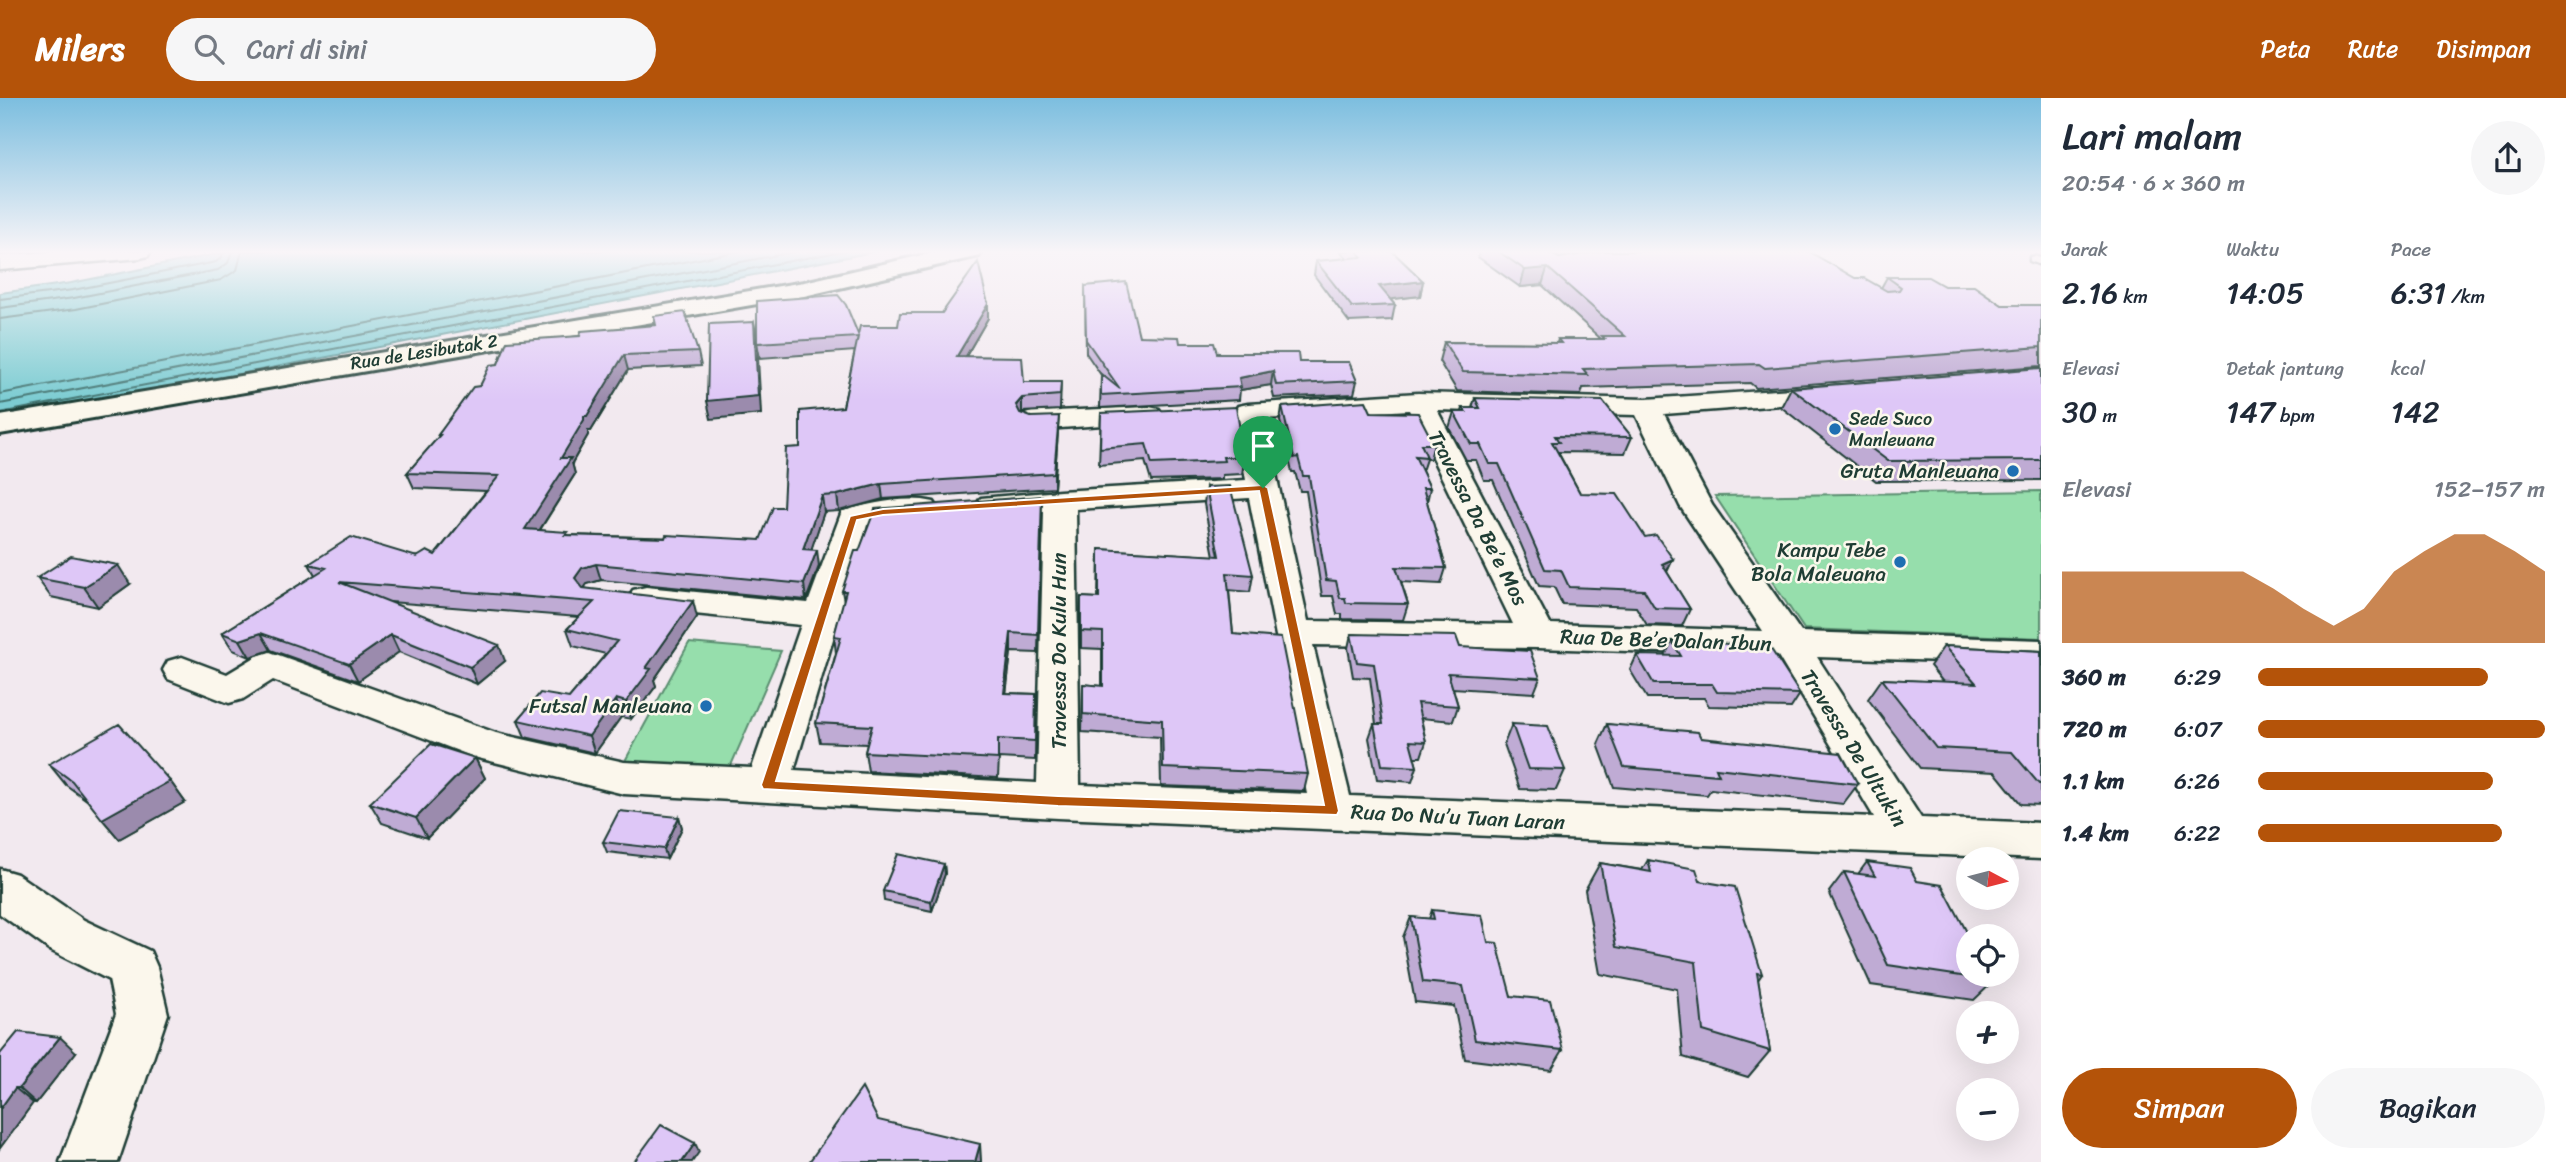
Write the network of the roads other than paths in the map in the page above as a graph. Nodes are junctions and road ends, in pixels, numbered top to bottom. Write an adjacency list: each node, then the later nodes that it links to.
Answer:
1 (734, 301): 7 (main road, Rua de Lesibutak 2)
2 (1861, 391): 4 (street)
3 (1418, 401): 4 (street); 8 (street); 13 (street, Travessa Da Be’e Mos)
4 (1646, 407): 14 (street, Travessa De Ultukin)
5 (1175, 413): 6 (street)
6 (1032, 421)
7 (0, 425)
8 (1263, 488): 9 (street); 12 (street)
9 (1060, 500): 11 (street); 18 (street, Travessa Do Kulu Hun)
10 (615, 595): 11 (street)
11 (822, 616): 17 (street)
12 (1292, 632): 13 (street, Rua De Be’e Dalan Ibun); 19 (street)
13 (1538, 636): 14 (street, Rua De Be’e Dalan Ibun)
14 (1790, 645): 15 (street, Rua De Be’e Dalan Ibun); 20 (street, Travessa De Ultukin)
15 (2041, 652)
16 (182, 670): 17 (street, Rua Do Nu’u Tuan Laran)
17 (768, 785): 18 (street, Rua Do Nu’u Tuan Laran)
18 (1058, 801): 19 (street, Rua Do Nu’u Tuan Laran)
19 (1332, 811): 20 (street, Rua Do Nu’u Tuan Laran)
20 (1909, 837): 21 (street, Rua Do Nu’u Tuan Laran)
21 (2041, 841)
22 (0, 888): 23 (street)
23 (89, 1162)

